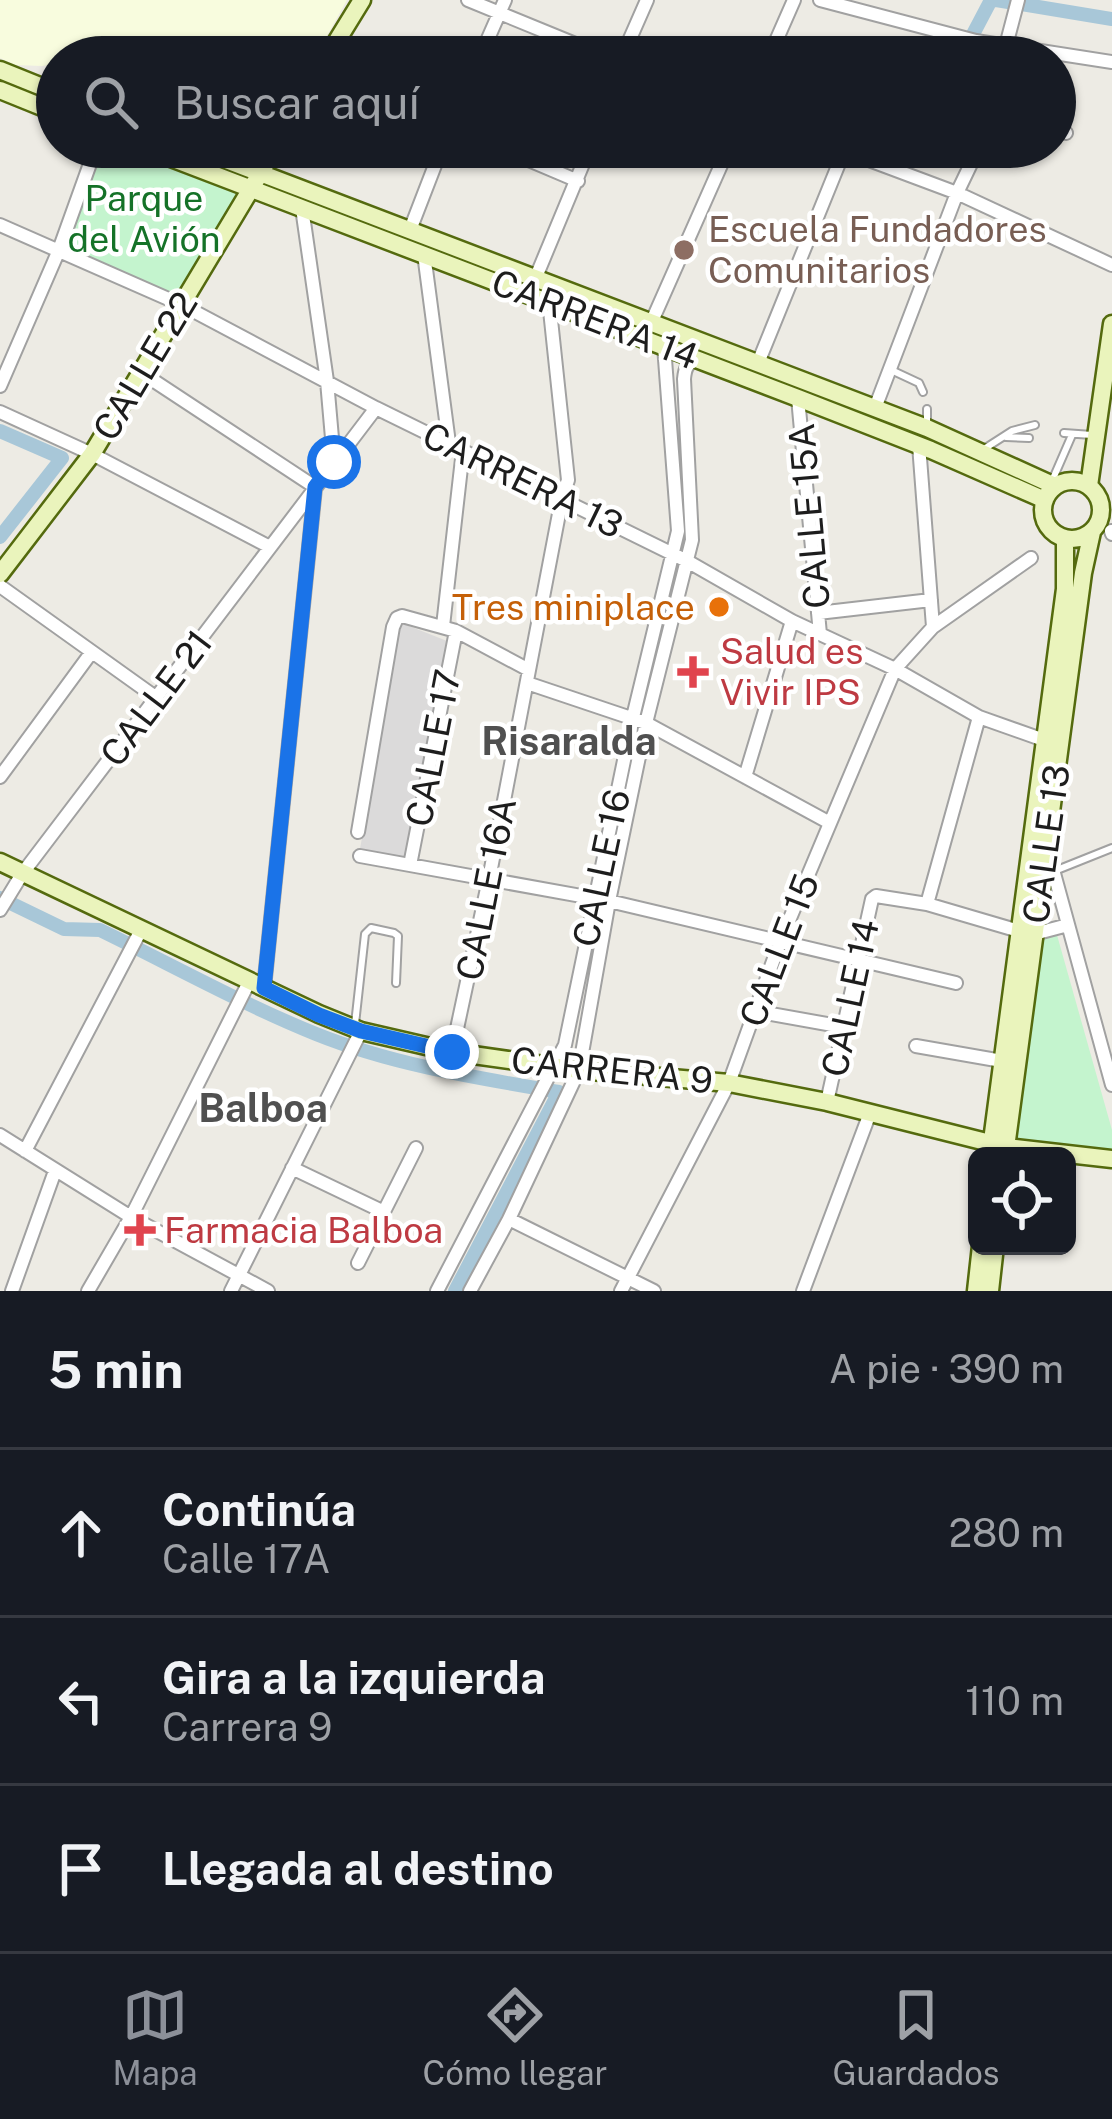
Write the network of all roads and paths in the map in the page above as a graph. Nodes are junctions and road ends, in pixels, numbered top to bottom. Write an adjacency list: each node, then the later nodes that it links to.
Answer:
1 (362, 0): 9 (main road)
2 (468, 0): 8 (street)
3 (505, 0): 8 (street)
4 (647, 0): 12 (street)
5 (794, 0): 13 (street)
6 (820, 0): 14 (street)
7 (1017, 7): 15 (street)
8 (499, 14): 10 (street); 11 (street)
9 (340, 36)
10 (489, 36)
11 (554, 36)
12 (631, 36)
13 (778, 36)
14 (959, 36)
15 (1009, 36)
16 (1076, 59): 17 (street)
17 (1112, 62)
18 (0, 70): 19 (main road)
19 (36, 85)
20 (0, 90): 21 (main road)
21 (36, 105)
22 (88, 168): 39 (street)
23 (212, 168): 33 (main road, CARRERA 14)
24 (232, 168): 33 (main road, CARRERA 14)
25 (264, 168): 33 (main road, CALLE 22)
26 (434, 168): 38 (street)
27 (547, 168): 34 (street)
28 (583, 168): 34 (street)
29 (720, 168): 45 (street)
30 (832, 168): 49 (street)
31 (889, 168): 35 (street)
32 (969, 168): 35 (street, CALLE 15A)
33 (256, 181): 36 (main road, CARRERA 14); 38 (main road, CARRERA 14); 44 (main road, CALLE 22)
34 (578, 181): 42 (street)
35 (957, 194): 41 (street); 50 (street, CALLE 15A)
36 (302, 208): 40 (main road, CARRERA 14); 52 (street)
37 (0, 226): 39 (street, CARRERA 13)
38 (410, 230): 42 (main road, CARRERA 14)
39 (59, 250): 44 (street, CARRERA 13); 53 (street)
40 (424, 254): 43 (main road, CARRERA 14); 64 (street)
41 (1112, 265)
42 (536, 277): 45 (main road, CARRERA 14)
43 (549, 301): 47 (main road, CARRERA 14); 73 (street, CALLE 16A)
44 (182, 305): 51 (main road, CALLE 22); 52 (street, CARRERA 13)
45 (652, 321): 49 (main road, CARRERA 14)
46 (1112, 324): 61 (main road)
47 (664, 346): 48 (main road, CARRERA 14); 78 (street, CALLE 16)
48 (698, 359): 55 (main road, CARRERA 14); 78 (street, CALLE 16)
49 (758, 363): 57 (main road, CARRERA 14)
50 (890, 369): 54 (lane); 57 (street, CALLE 15A)
51 (142, 373): 68 (main road, CALLE 22); 71 (street)
52 (327, 381): 56 (street, CARRERA 13); 69 (street)
53 (0, 386)
54 (923, 392)
55 (798, 398): 60 (main road, CARRERA 14); 83 (street, CALLE 15A)
56 (376, 408): 64 (street, CARRERA 13); 69 (street, CALLE 21)
57 (874, 408): 60 (main road, CARRERA 14)
58 (0, 412): 68 (street)
59 (1035, 424): 62 (lane)
60 (924, 428): 66 (main road, CARRERA 14); 72 (main road, CARRERA 14); 82 (street)
61 (1095, 435): 70 (lane); 74 (main road)
62 (1003, 437): 63 (lane); 66 (lane)
63 (1029, 438)
64 (448, 443): 65 (street, CARRERA 13)
65 (463, 450): 73 (street, CARRERA 13); 86 (street, CALLE 17)
66 (981, 452): 72 (main road, CARRERA 14)
67 (1060, 452): 70 (lane)
68 (92, 454): 77 (street); 80 (main road, CALLE 22)
69 (334, 462): 71 (street, CALLE 21)
70 (1061, 462): 72 (lane)
71 (315, 487): 77 (street, CALLE 21); 117 (street)
72 (1050, 490): 74 (main road); 76 (main road)
73 (562, 499): 78 (street, CARRERA 13); 90 (street, CALLE 16A)
74 (1103, 499): 75 (main road)
75 (1105, 532): 76 (main road); 99 (main road, CALLE 13)
76 (1065, 539): 94 (main road, CALLE 13)
77 (268, 546): 91 (street, CALLE 21)
78 (680, 558): 84 (street, CARRERA 13); 93 (street, CALLE 16)
79 (1031, 558): 85 (street, CALLE 15)
80 (0, 574)
81 (0, 586): 88 (street)
82 (931, 600): 83 (street); 85 (street)
83 (818, 613): 87 (street, CALLE 15A)
84 (792, 620): 87 (street, CARRERA 13); 96 (street)
85 (934, 627): 89 (street, CALLE 15)
86 (450, 628): 90 (street); 98 (street); 103 (street, CALLE 17)
87 (820, 634): 89 (street, CARRERA 13)
88 (91, 653): 91 (street); 95 (street)
89 (895, 669): 92 (street, CARRERA 13); 97 (street, CALLE 15)
90 (528, 677): 93 (street); 106 (street, CALLE 16A)
91 (158, 698): 105 (street, CALLE 21)
92 (980, 717): 94 (street, CARRERA 13); 108 (street)
93 (639, 720): 96 (street); 107 (street, CALLE 16)
94 (1044, 740): 111 (main road, CALLE 13)
95 (0, 777)
96 (745, 777): 97 (street)
97 (830, 823): 113 (street, CALLE 15)
98 (358, 832)
99 (1046, 842): 104 (street); 111 (main road, CALLE 13)
100 (1112, 848): 104 (lane)
101 (360, 856): 103 (street)
102 (0, 862): 105 (main road, CARRERA 9)
103 (410, 865): 106 (street)
104 (1053, 872): 110 (street)
105 (22, 874): 109 (street, CALLE 21); 112 (main road, CARRERA 9)
106 (489, 879): 107 (street); 122 (street, CALLE 16A)
107 (602, 900): 113 (street); 124 (street, CALLE 16); 125 (street, CALLE 16)
108 (927, 904): 111 (street); 114 (street, CALLE 14)
109 (0, 910)
110 (1068, 926): 111 (street); 127 (street)
111 (1026, 932): 123 (main road, CALLE 13); 132 (main road, CALLE 13)
112 (136, 938): 117 (main road, CARRERA 9); 135 (street)
113 (780, 943): 114 (street); 118 (street, CALLE 15)
114 (859, 959): 116 (street); 119 (street, CALLE 14)
115 (396, 983): 120 (lane)
116 (956, 983)
117 (250, 990): 120 (main road, CARRERA 9); 141 (street)
118 (754, 1011): 119 (street); 126 (street, CALLE 15)
119 (844, 1027): 128 (street, CALLE 14)
120 (357, 1033): 122 (main road, CARRERA 9); 138 (street)
121 (916, 1046): 123 (street)
122 (452, 1052): 125 (main road, CARRERA 9)
123 (1002, 1061): 133 (main road, CALLE 13)
124 (579, 1070): 125 (main road, CARRERA 9); 126 (main road, CARRERA 9); 142 (street, CALLE 16)
125 (552, 1074): 152 (street, CALLE 16)
126 (729, 1083): 128 (main road, CARRERA 9); 147 (street, CALLE 15)
127 (1112, 1085)
128 (827, 1102): 129 (main road, CARRERA 9)
129 (870, 1113): 131 (main road, CARRERA 9); 155 (street)
130 (0, 1135): 135 (street)
131 (988, 1147)
132 (998, 1147)
133 (998, 1147)
134 (416, 1148): 140 (street)
135 (25, 1151): 139 (street)
136 (1076, 1156): 137 (main road, CARRERA 9)
137 (1112, 1159)
138 (292, 1168): 140 (street); 146 (street)
139 (55, 1171): 141 (street); 148 (street)
140 (384, 1212): 145 (street)
141 (130, 1217): 146 (street); 149 (street)
142 (509, 1219): 147 (street); 153 (street, CALLE 16)
143 (980, 1255): 156 (main road)
144 (994, 1255): 157 (main road)
145 (358, 1263)
146 (238, 1276): 150 (street); 151 (street)
147 (624, 1285): 154 (street)
148 (12, 1291)
149 (88, 1291)
150 (231, 1291)
151 (268, 1291)
152 (437, 1291)
153 (470, 1291)
154 (654, 1291)
155 (803, 1291)
156 (976, 1291)
157 (990, 1291)

